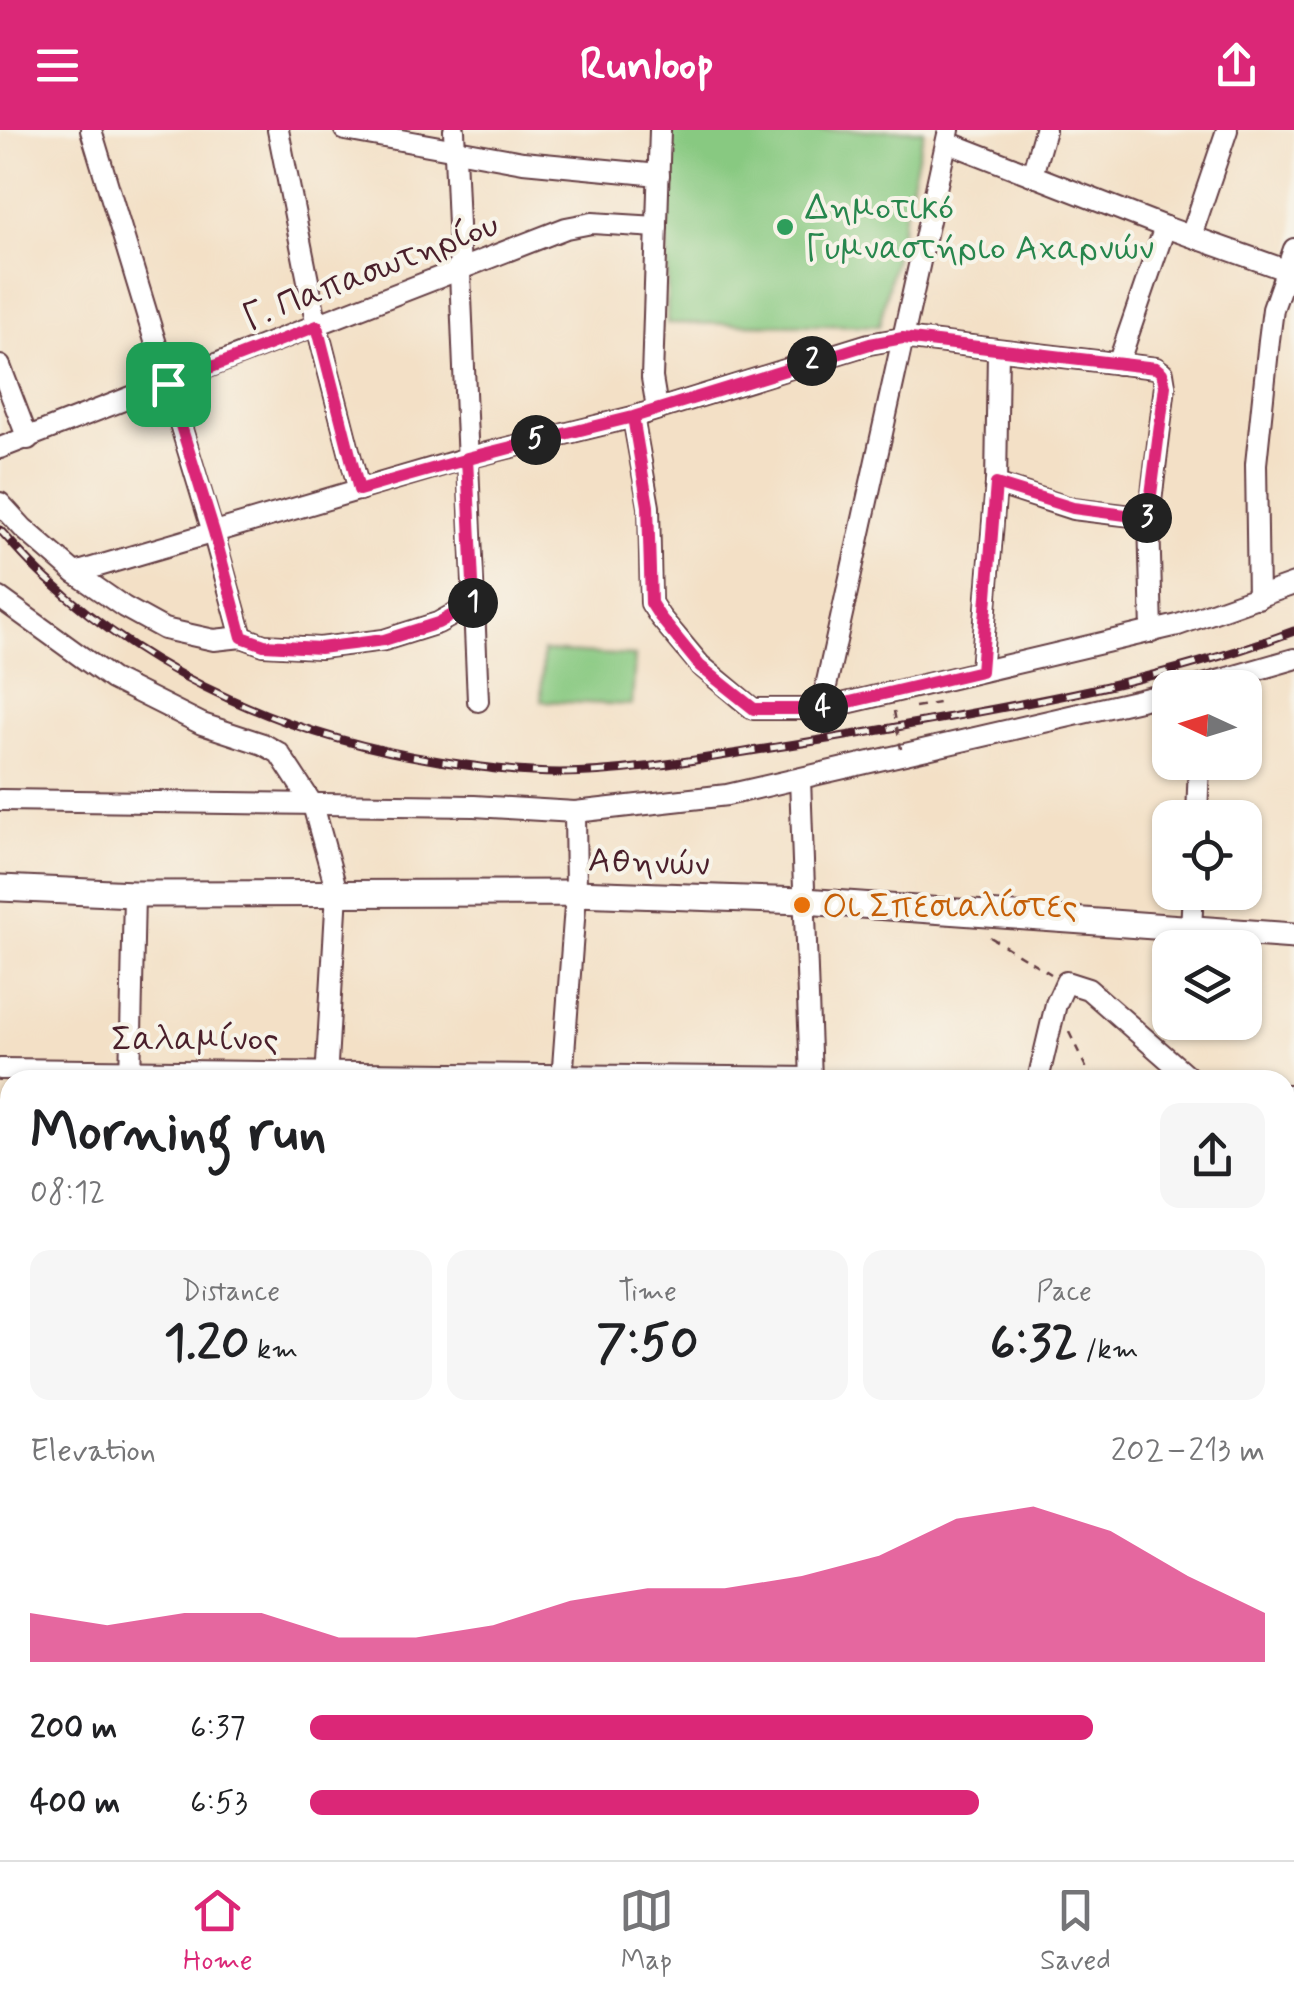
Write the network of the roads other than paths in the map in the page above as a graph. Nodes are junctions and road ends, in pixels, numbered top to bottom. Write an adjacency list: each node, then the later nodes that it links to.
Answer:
1 (91, 130): 22 (street)
2 (278, 130): 17 (street)
3 (345, 130): 8 (street)
4 (660, 130): 9 (street)
5 (1046, 130): 10 (street)
6 (1227, 130): 13 (street)
7 (948, 136): 10 (street); 18 (street)
8 (455, 140): 9 (street); 15 (street)
9 (659, 175): 11 (street)
10 (1032, 175): 12 (street)
11 (657, 227): 15 (street, Γ. Παπασωτηρίου); 23 (street)
12 (1165, 228): 13 (street); 20 (street)
13 (1191, 236): 16 (street)
14 (1294, 249): 16 (street)
15 (460, 271): 17 (street, Γ. Παπασωτηρίου); 27 (street)
16 (1291, 272): 35 (street)
17 (317, 326): 22 (street, Γ. Παπασωτηρίου); 29 (street)
18 (903, 338): 19 (street); 23 (street); 45 (street)
19 (998, 350): 20 (street); 28 (street)
20 (1118, 364): 31 (street)
21 (0, 366): 25 (street)
22 (168, 384): 25 (street, Γ. Παπασωτηρίου); 32 (street)
23 (656, 408): 24 (street)
24 (633, 417): 27 (street); 45 (street)
25 (28, 438): 26 (street, Γ. Παπασωτηρίου)
26 (0, 448)
27 (467, 458): 29 (street); 37 (street)
28 (996, 484): 31 (street); 42 (street)
29 (359, 490): 32 (street)
30 (0, 503): 33 (street)
31 (1148, 518): 38 (street)
32 (214, 532): 33 (street); 39 (street)
33 (76, 573): 39 (street)
34 (1294, 584): 35 (street)
35 (1258, 598): 38 (street)
36 (2, 602): 48 (street)
37 (474, 603): 39 (street); 44 (street)
38 (1152, 632): 42 (street)
39 (242, 637)
40 (1294, 660): 41 (street)
41 (1259, 670)
42 (981, 671): 45 (street)
43 (1152, 697): 46 (street)
44 (478, 701)
45 (820, 709)
46 (800, 778): 49 (street); 54 (street)
47 (0, 800): 48 (street)
48 (313, 805): 49 (street); 51 (street)
49 (575, 812): 52 (street)
50 (0, 888): 53 (main road, Αθηνών)
51 (336, 892): 52 (main road, Αθηνών); 53 (main road, Αθηνών); 59 (street)
52 (576, 893): 54 (main road, Αθηνών); 60 (street)
53 (134, 894): 58 (street)
54 (804, 901): 56 (main road, Αθηνών); 61 (street)
55 (1192, 910): 56 (street)
56 (1192, 928): 57 (main road, Αθηνών)
57 (1294, 936)
58 (130, 1070)
59 (326, 1070)
60 (563, 1070)
61 (810, 1070)
62 (1040, 1070): 63 (street)
63 (1181, 1070)

